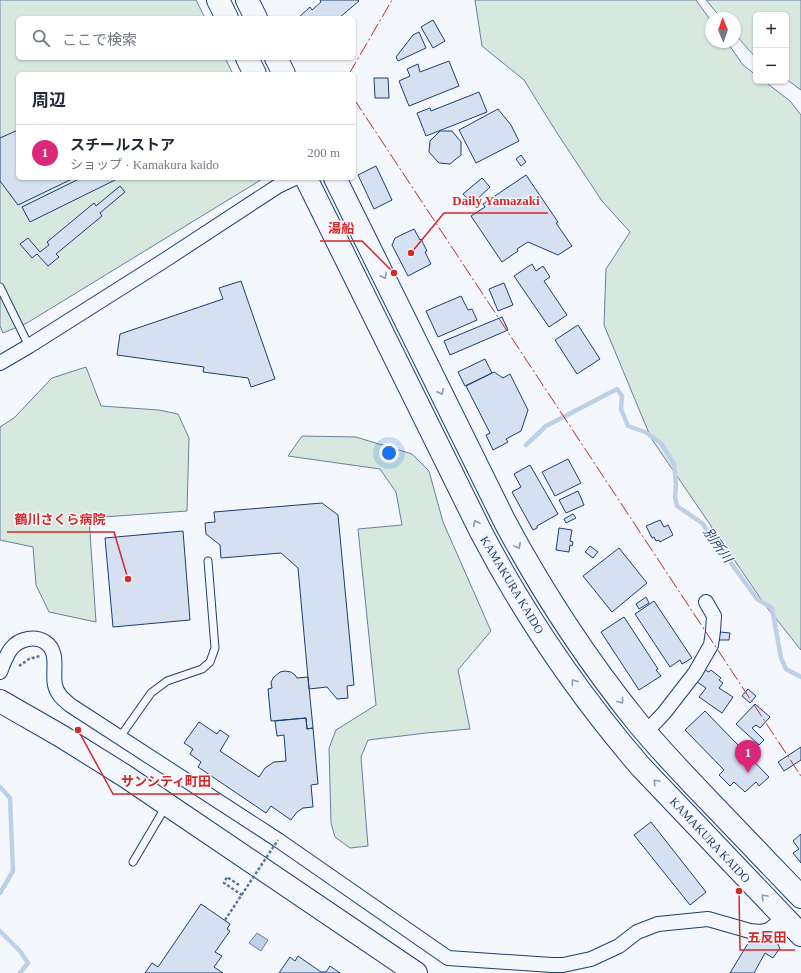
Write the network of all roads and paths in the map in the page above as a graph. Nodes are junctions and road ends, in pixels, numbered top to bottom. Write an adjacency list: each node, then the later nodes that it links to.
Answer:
1 (218, 0): 3 (main road)
2 (247, 0): 4 (main road)
3 (226, 16)
4 (255, 16)
5 (248, 60): 7 (main road)
6 (277, 60): 8 (main road)
7 (254, 72)
8 (283, 72)
9 (291, 180): 13 (street)
10 (307, 180): 29 (main road, KAMAKURA KAIDO, one-way to 10)
11 (336, 180): 21 (main road, KAMAKURA KAIDO, one-way to 21)
12 (0, 287): 13 (lane)
13 (29, 346): 14 (street)
14 (0, 363)
15 (208, 561): 22 (lane)
16 (706, 602): 21 (street)
17 (54, 654): 18 (path); 19 (street); 22 (street)
18 (17, 669)
19 (0, 672)
20 (0, 701): 23 (main road)
21 (646, 732): 28 (main road, KAMAKURA KAIDO)
22 (120, 737): 24 (street)
23 (167, 804): 25 (lane); 32 (main road)
24 (278, 840): 27 (path, bridge); 29 (street)
25 (133, 862)
26 (239, 885): 27 (path)
27 (242, 894): 30 (path, bridge)
28 (801, 897)
29 (784, 918): 31 (main road, KAMAKURA KAIDO)
30 (225, 920)
31 (801, 935)
32 (416, 973)

